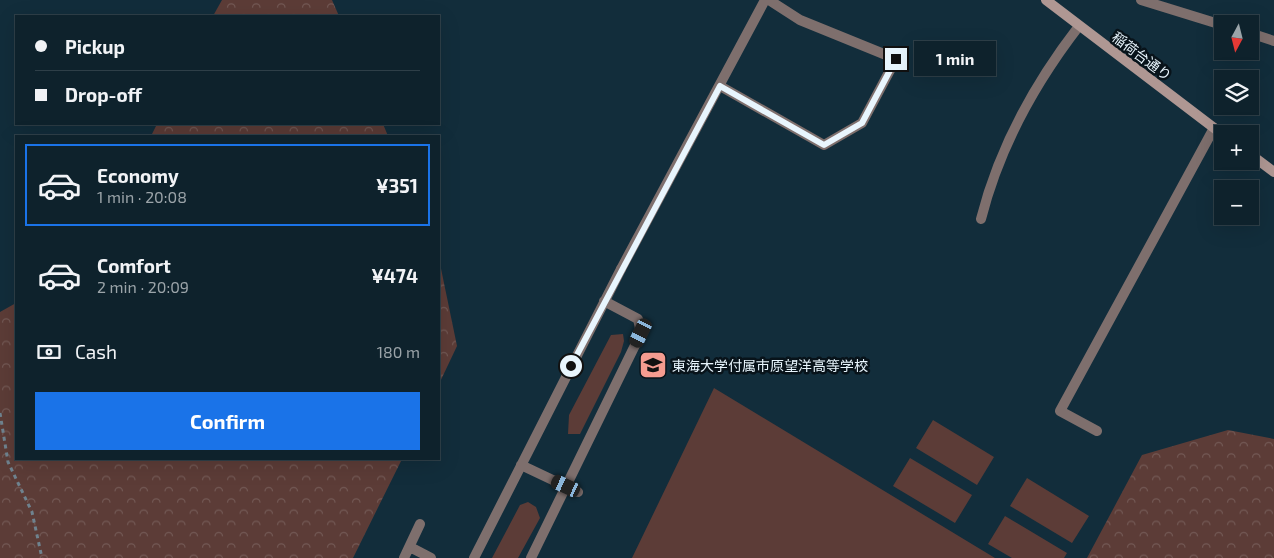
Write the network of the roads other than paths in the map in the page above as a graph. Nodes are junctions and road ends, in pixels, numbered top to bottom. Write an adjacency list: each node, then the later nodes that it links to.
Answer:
1 (764, 0): 9 (street)
2 (769, 0): 9 (street)
3 (1046, 0): 6 (street, 稲荷台通り)
4 (1141, 0): 5 (street)
5 (1214, 23)
6 (1079, 26): 10 (street, 稲荷台通り); 14 (street)
7 (1259, 36): 8 (street)
8 (1274, 40)
9 (720, 86): 15 (street)
10 (1214, 128)
11 (1214, 138): 16 (street)
12 (1259, 161): 13 (street)
13 (1274, 172)
14 (980, 219)
15 (604, 301): 17 (street); 18 (street)
16 (1097, 431)
17 (521, 465): 18 (street); 24 (street)
18 (566, 486): 19 (street); 25 (street)
19 (578, 492)
20 (420, 524): 21 (street)
21 (410, 547): 22 (street); 23 (street)
22 (404, 558)
23 (430, 558)
24 (474, 558)
25 (531, 558)

